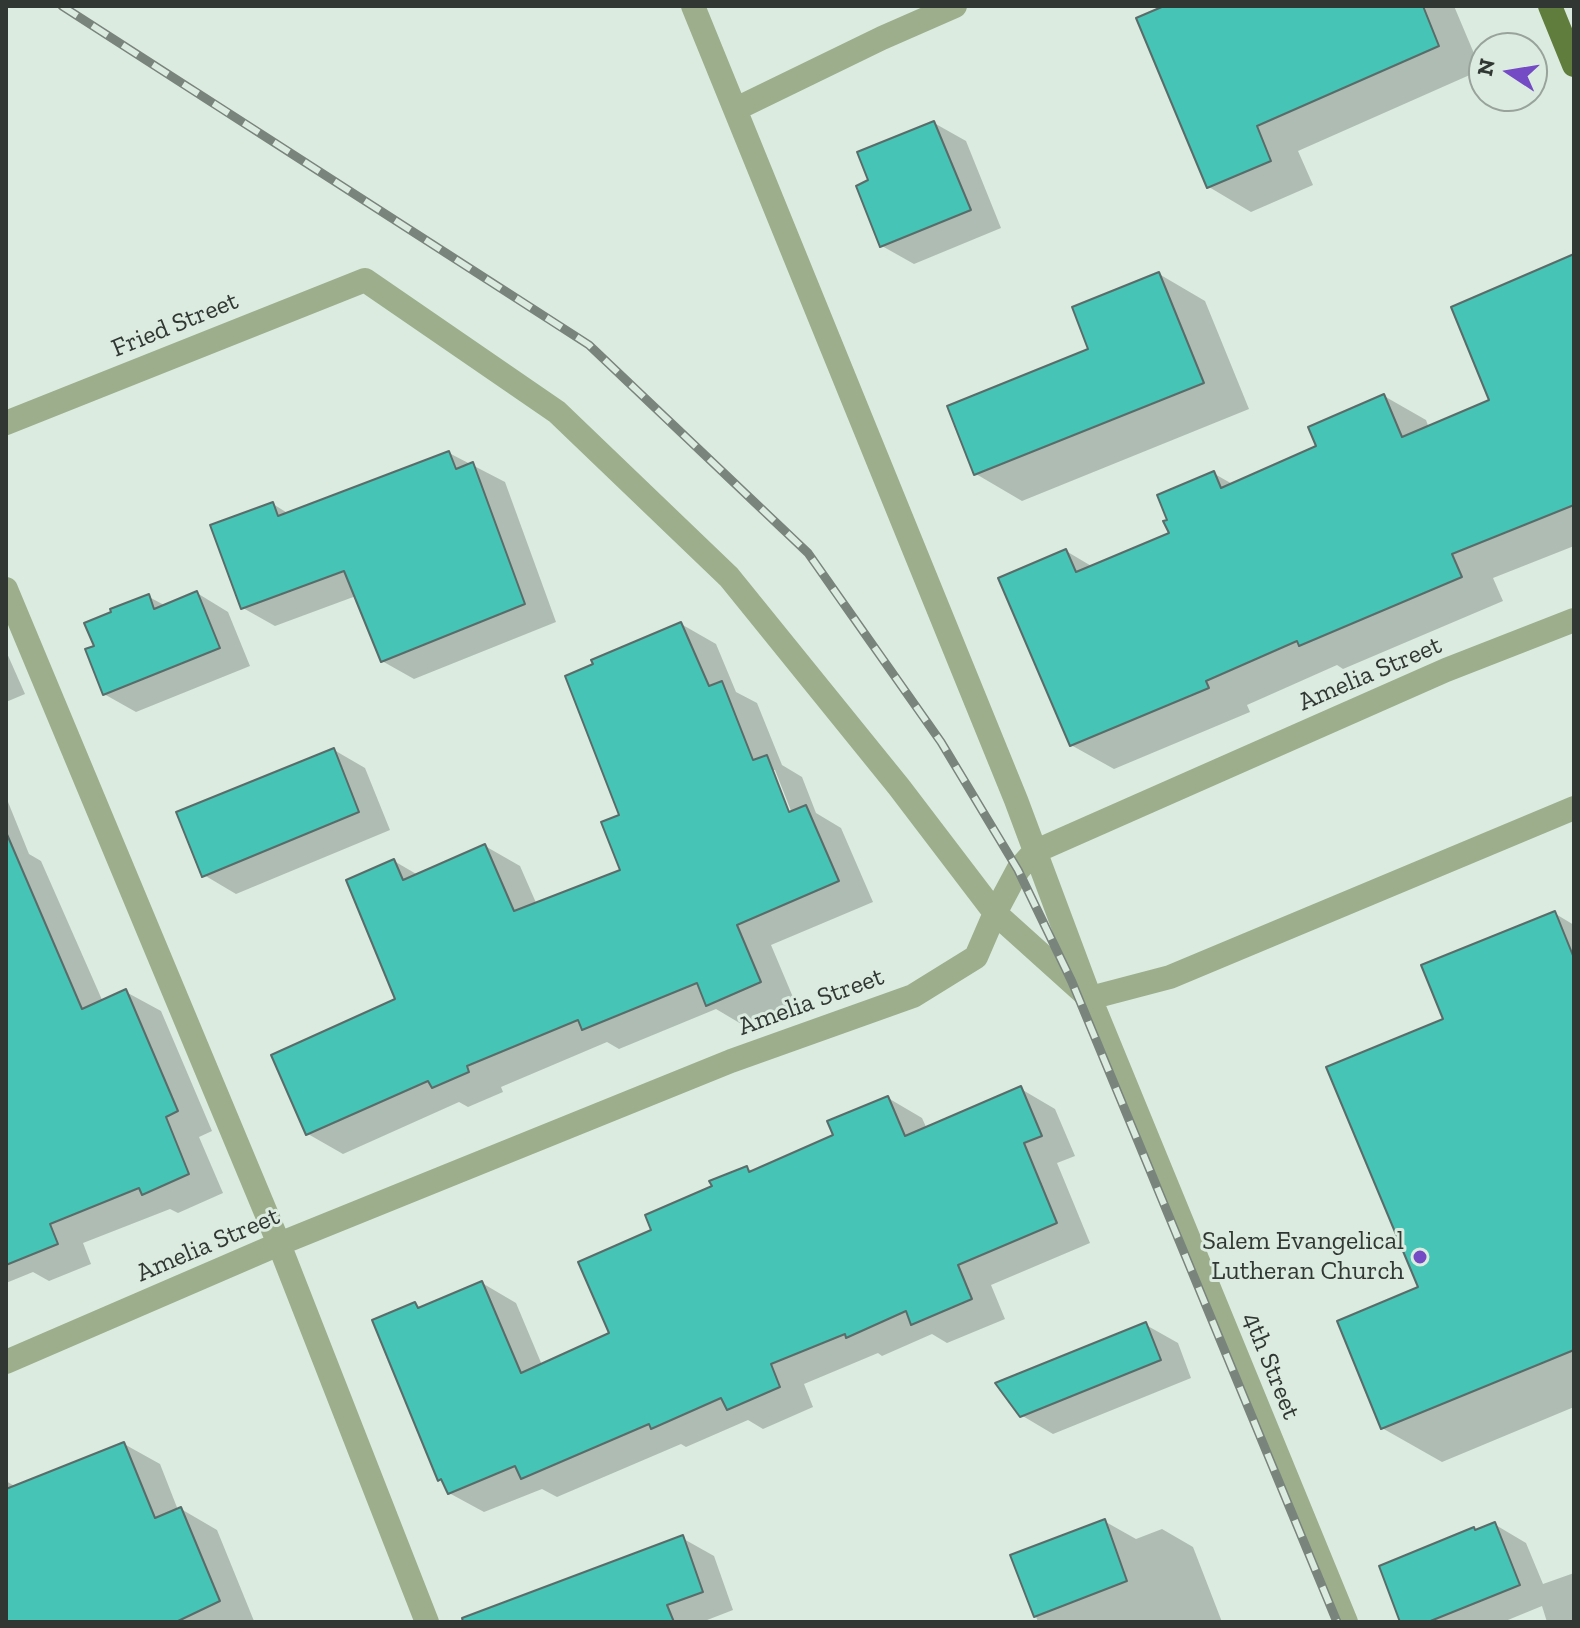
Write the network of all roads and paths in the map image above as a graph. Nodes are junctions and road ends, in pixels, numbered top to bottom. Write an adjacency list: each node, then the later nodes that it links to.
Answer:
1 (693, 6): 5 (street, 4th Street)
2 (955, 6): 5 (street)
3 (1550, 6): 4 (main road)
4 (1574, 65)
5 (736, 109): 10 (street, 4th Street)
6 (6, 423): 11 (street, Fried Street)
7 (6, 589): 13 (street)
8 (1574, 620): 10 (street, Amelia Street)
9 (1574, 808): 12 (street)
10 (1034, 852): 11 (street, Amelia Street); 12 (street, 4th Street)
11 (995, 913): 12 (street); 13 (street, Amelia Street)
12 (1090, 998): 16 (street, 4th Street)
13 (279, 1244): 14 (street, Amelia Street); 15 (street)
14 (6, 1362)
15 (427, 1622)
16 (1346, 1622)

